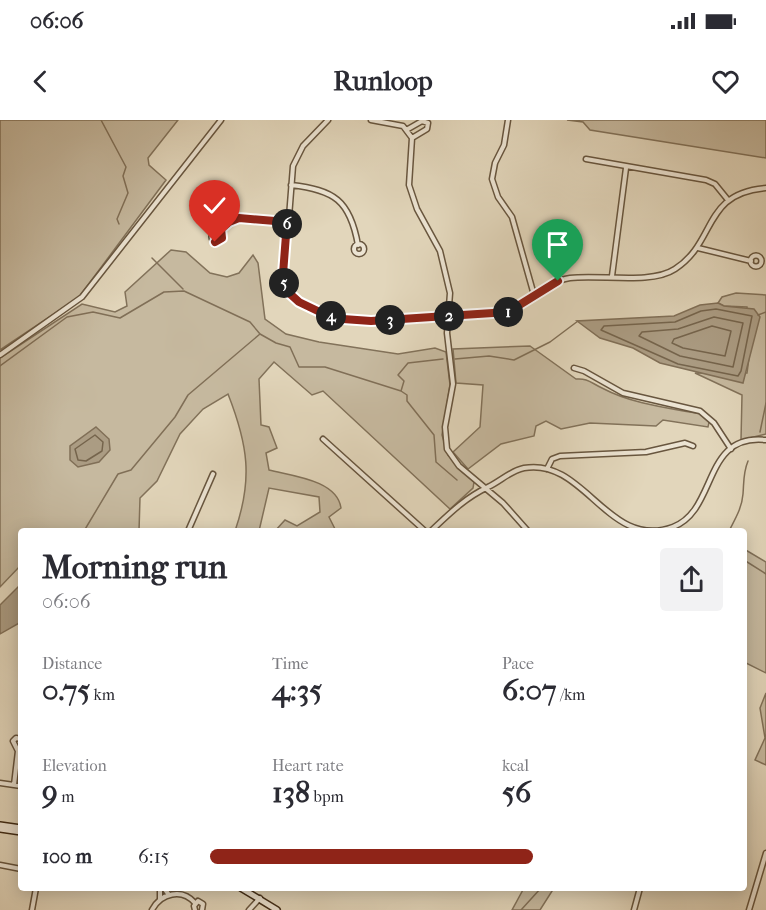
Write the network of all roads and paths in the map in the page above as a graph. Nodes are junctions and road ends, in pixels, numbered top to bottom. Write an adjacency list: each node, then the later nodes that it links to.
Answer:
1 (221, 120): 20 (street)
2 (328, 120): 9 (street)
3 (371, 120): 5 (street)
4 (508, 120): 18 (street)
5 (408, 129): 6 (street); 6 (street)
6 (412, 138): 19 (street)
7 (586, 159): 8 (street)
8 (626, 168): 11 (street); 17 (street)
9 (291, 185): 12 (street); 14 (street)
10 (766, 188): 11 (street)
11 (728, 201): 15 (street)
12 (287, 222): 13 (street); 19 (street)
13 (219, 231)
14 (358, 244)
15 (698, 248): 16 (street); 17 (street)
16 (751, 261)
17 (612, 276): 18 (street)
18 (534, 295): 19 (street)
19 (450, 316): 28 (street)
20 (0, 354)
21 (574, 368): 25 (street)
22 (323, 440): 30 (street)
23 (766, 440): 25 (street)
24 (693, 446): 26 (street)
25 (731, 449): 34 (street)
26 (547, 468): 28 (street); 33 (street)
27 (213, 474): 29 (street)
28 (487, 488): 31 (street); 32 (street)
29 (189, 528)
30 (422, 528)
31 (434, 528)
32 (525, 528)
33 (633, 528)
34 (666, 528)
35 (18, 761): 37 (street)
36 (0, 783): 37 (street)
37 (14, 785): 38 (street)
38 (18, 786)
39 (0, 827): 40 (main road)
40 (18, 830)
41 (766, 853): 60 (street)
42 (0, 865): 43 (street)
43 (18, 868)
44 (35, 891): 53 (street)
45 (161, 891): 51 (street)
46 (165, 891): 49 (street)
47 (248, 891): 50 (main road)
48 (639, 891): 59 (street)
49 (169, 895): 51 (street); 52 (street)
50 (260, 898): 57 (street); 58 (main road)
51 (160, 899): 54 (street)
52 (195, 903): 55 (street); 56 (street)
53 (32, 910)
54 (152, 910)
55 (195, 910)
56 (202, 910)
57 (249, 910)
58 (278, 910)
59 (634, 910)
60 (749, 910)

